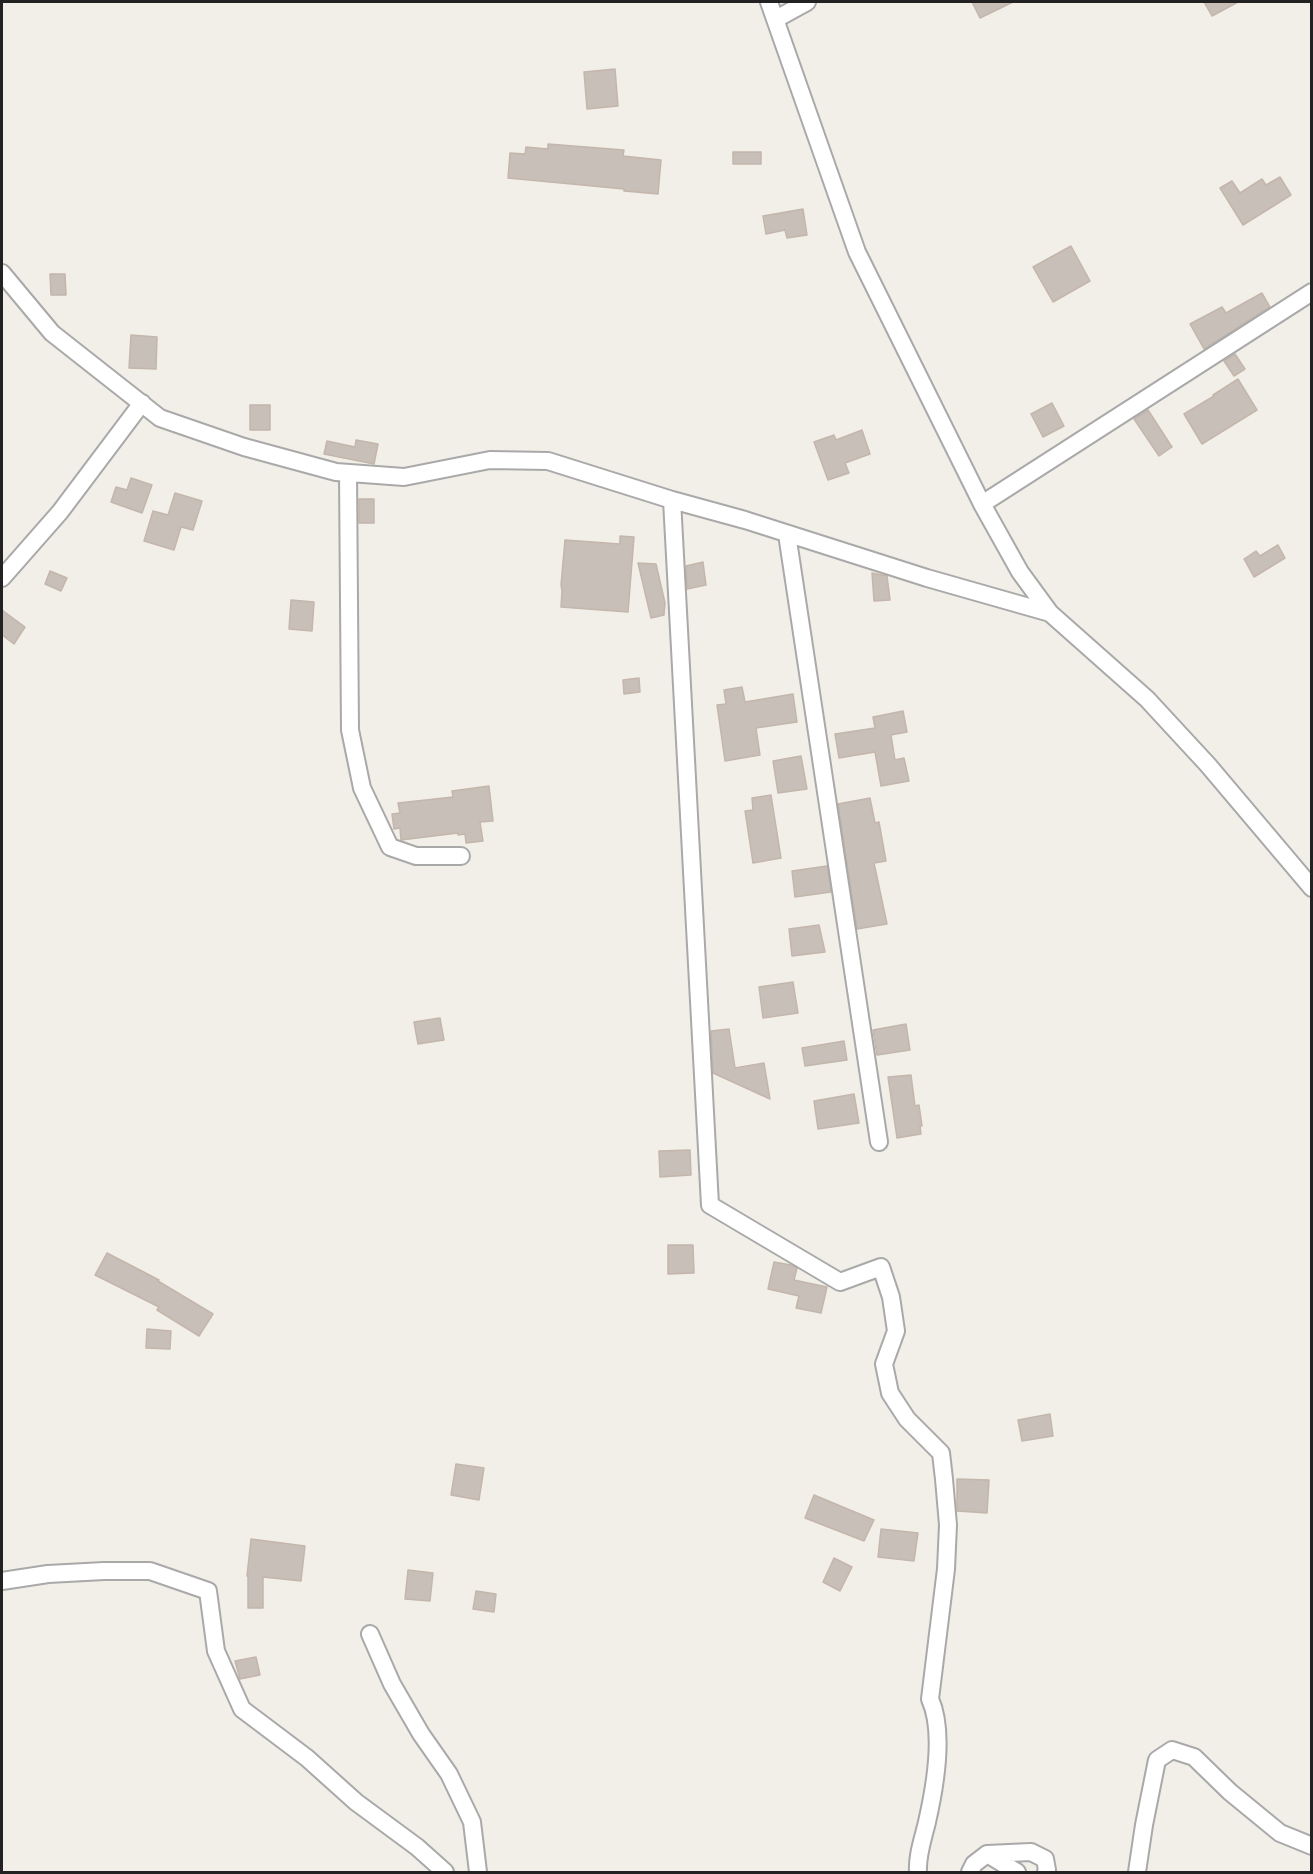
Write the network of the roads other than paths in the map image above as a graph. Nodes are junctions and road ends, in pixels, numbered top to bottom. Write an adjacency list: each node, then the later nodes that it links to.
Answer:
1 (769, 2): 3 (street)
2 (807, 2): 3 (street)
3 (776, 19): 9 (street)
4 (2, 273): 6 (street)
5 (1311, 292): 9 (street)
6 (142, 404): 7 (street); 11 (street)
7 (348, 473): 8 (street); 13 (street)
8 (672, 500): 10 (street); 22 (street)
9 (982, 504): 12 (street)
10 (788, 534): 12 (street); 15 (street)
11 (2, 578)
12 (1050, 613): 14 (street)
13 (461, 856)
14 (1311, 888)
15 (879, 1142)
16 (2, 1581): 20 (street)
17 (370, 1634): 21 (street)
18 (1311, 1846): 26 (street)
19 (987, 1854): 23 (street); 24 (street); 25 (street)
20 (445, 1872)
21 (478, 1872)
22 (918, 1872)
23 (970, 1872)
24 (1017, 1872)
25 (1046, 1872)
26 (1137, 1872)

